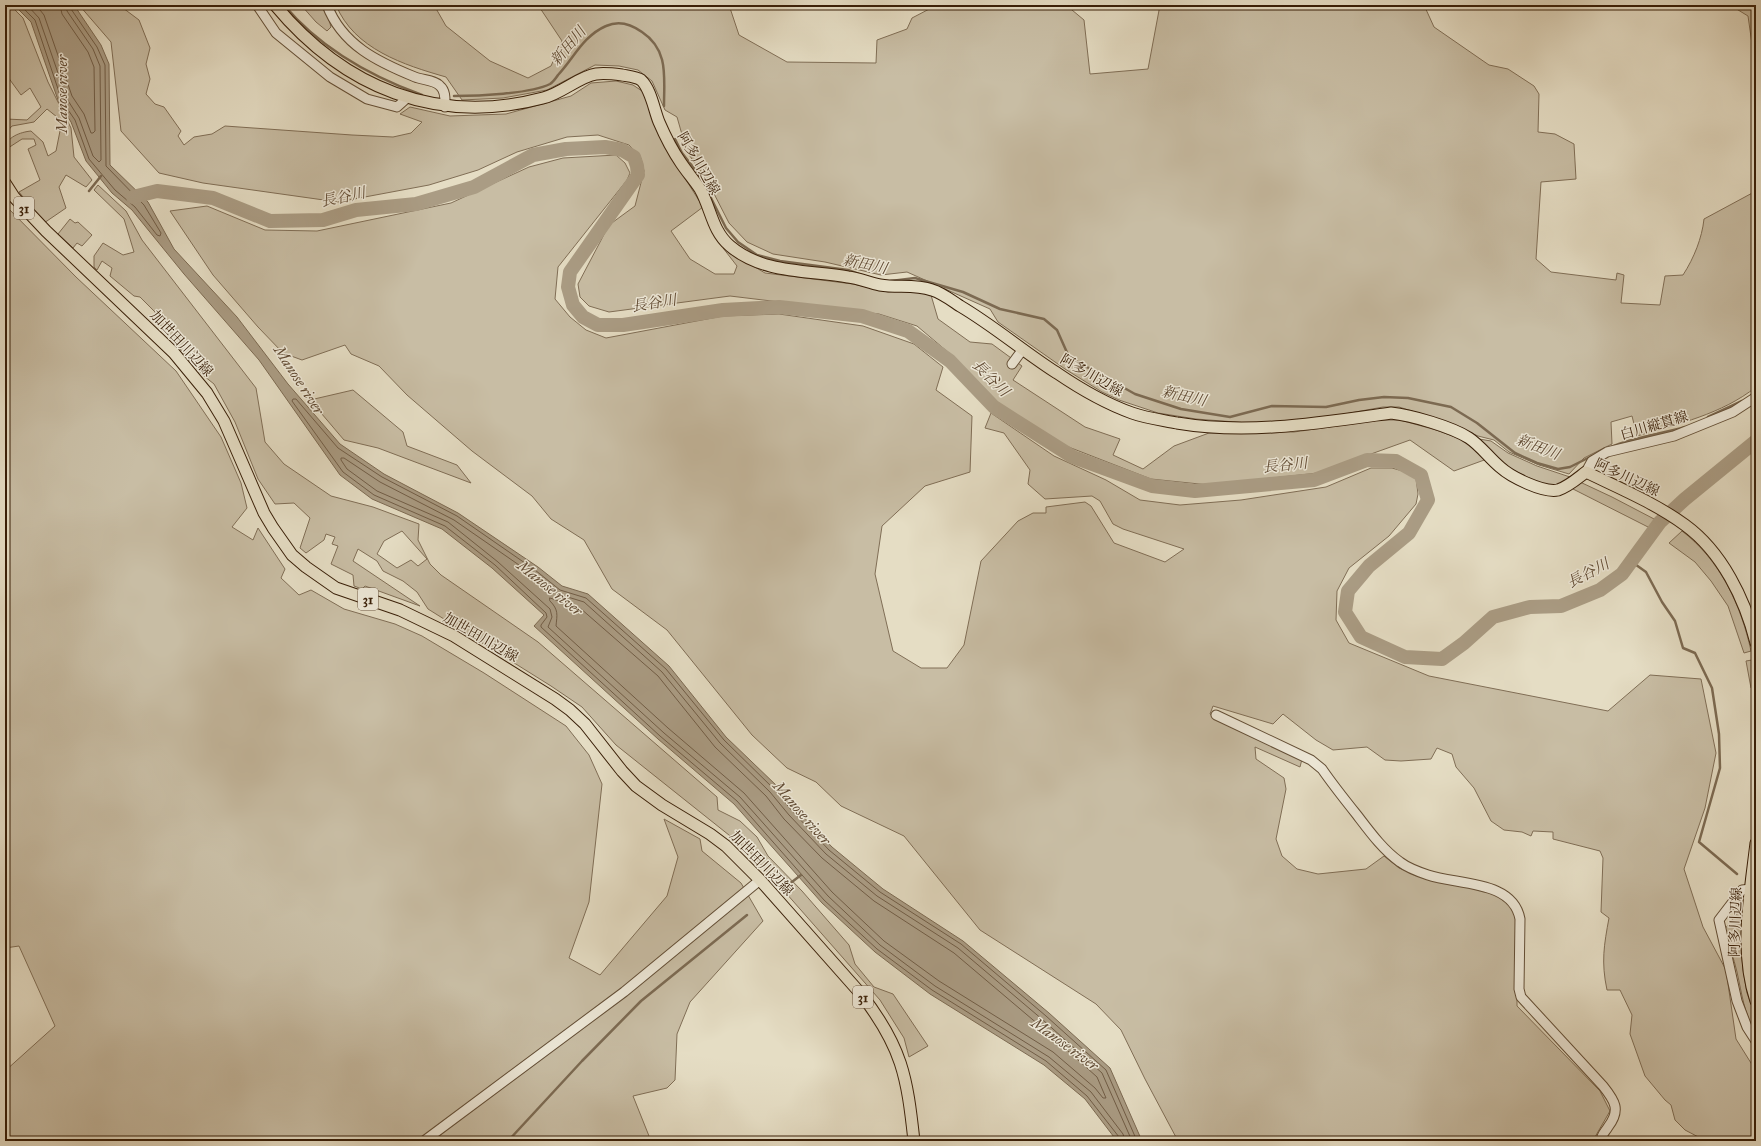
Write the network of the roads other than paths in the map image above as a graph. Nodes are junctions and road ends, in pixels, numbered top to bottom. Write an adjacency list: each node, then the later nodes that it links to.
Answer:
1 (257, 5): 4 (street)
2 (275, 5): 4 (main road, 阿多川辺線)
3 (327, 5): 5 (street)
4 (407, 98): 5 (main road, 阿多川辺線)
5 (442, 106): 7 (main road, 阿多川辺線)
6 (5, 183): 14 (main road, 加世田川辺線 / 31)
7 (1024, 349): 8 (street); 10 (main road, 阿多川辺線)
8 (1012, 364)
9 (1756, 397): 10 (street, 白川縦貫線)
10 (1586, 472): 11 (main road, 阿多川辺線)
11 (1756, 643)
12 (1216, 715): 20 (street)
13 (1756, 843): 15 (main road, 阿多川辺線)
14 (760, 880): 18 (street); 19 (main road, 加世田川辺線 / 31)
15 (1751, 889): 16 (main road, 阿多川辺線); 17 (street)
16 (1756, 1001)
17 (1756, 1041)
18 (424, 1141)
19 (914, 1141)
20 (1601, 1141)

